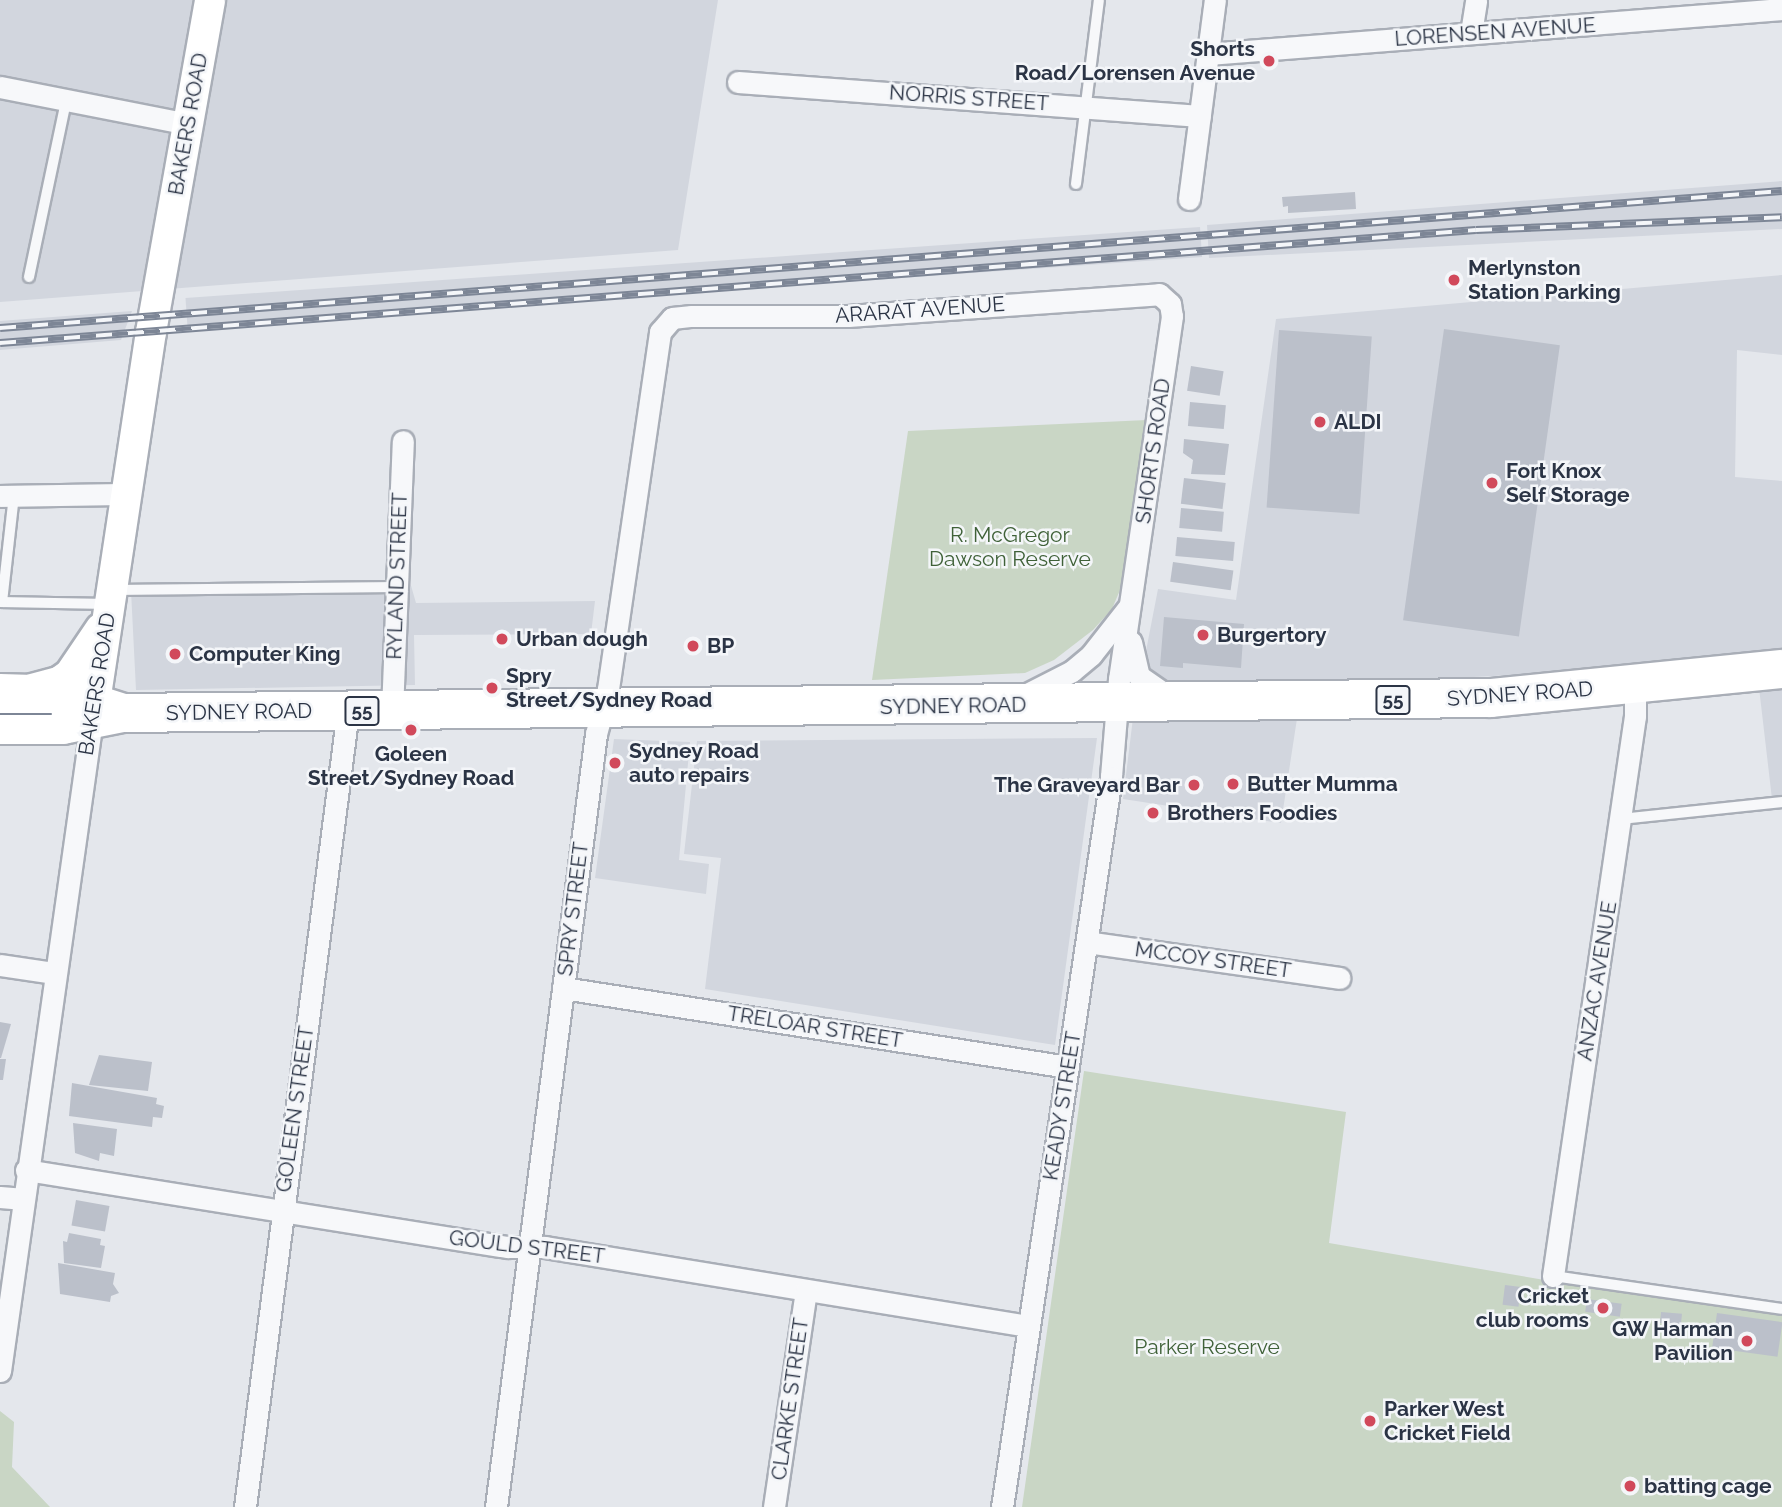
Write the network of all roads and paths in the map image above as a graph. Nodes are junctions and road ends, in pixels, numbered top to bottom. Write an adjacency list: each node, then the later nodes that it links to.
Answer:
1 (210, 0): 13 (street, BAKERS ROAD)
2 (1099, 0): 11 (lane)
3 (1215, 0): 7 (street)
4 (1476, 0): 6 (street)
5 (1782, 9): 6 (street, LORENSEN AVENUE)
6 (1471, 33): 7 (street, LORENSEN AVENUE)
7 (1208, 54): 12 (street)
8 (738, 82): 11 (street, NORRIS STREET)
9 (0, 88): 10 (street)
10 (66, 101): 13 (street); 16 (lane)
11 (1086, 106): 12 (street, NORRIS STREET); 14 (lane)
12 (1200, 116): 15 (street)
13 (188, 124): 20 (street, BAKERS ROAD)
14 (1076, 184)
15 (1189, 199)
16 (29, 277)
17 (1167, 299): 18 (street, ARARAT AVENUE); 25 (street, SHORTS ROAD)
18 (671, 318): 32 (street, SPRY STREET)
19 (403, 441): 22 (street, RYLAND STREET)
20 (127, 494): 21 (street); 24 (street, BAKERS ROAD)
21 (7, 496): 23 (lane)
22 (397, 587): 24 (lane); 33 (street, RYLAND STREET)
23 (1, 602): 24 (lane)
24 (110, 602): 28 (street); 34 (street, BAKERS ROAD)
25 (1130, 611): 29 (street, SHORTS ROAD); 30 (street, SHORTS ROAD); 31 (street, SHORTS ROAD)
26 (1782, 669): 27 (highway, SYDNEY ROAD / 55)
27 (1635, 685): 29 (highway, SYDNEY ROAD / 55); 38 (street, ANZAC AVENUE)
28 (9, 692): 34 (highway, SYDNEY ROAD / 55)
29 (1181, 703): 30 (highway, SYDNEY ROAD / 55)
30 (1118, 704): 31 (highway, SYDNEY ROAD / 55); 39 (street, KEADY STREET)
31 (1002, 705): 32 (highway, SYDNEY ROAD / 55)
32 (602, 709): 33 (highway, SYDNEY ROAD / 55); 43 (street, SPRY STREET)
33 (392, 710): 35 (highway, SYDNEY ROAD / 55)
34 (103, 711): 35 (highway, SYDNEY ROAD / 55); 36 (highway, SYDNEY ROAD / 55); 41 (street, BAKERS ROAD)
35 (348, 711): 47 (street, GOLEEN STREET)
36 (0, 725)
37 (1782, 802): 38 (lane)
38 (1621, 820): 49 (street, ANZAC AVENUE)
39 (1087, 942): 42 (street, MCCOY STREET); 44 (street, KEADY STREET)
40 (0, 965): 41 (street)
41 (54, 973): 45 (street, BAKERS ROAD)
42 (1339, 978)
43 (563, 988): 44 (street, TRELOAR STREET); 48 (street, SPRY STREET)
44 (1068, 1067): 52 (street, KEADY STREET)
45 (26, 1170): 46 (street, BAKERS ROAD); 47 (street, GOULD STREET)
46 (11, 1198): 53 (street, BAKERS ROAD)
47 (281, 1210): 48 (street, GOULD STREET); 54 (street, GOLEEN STREET)
48 (526, 1248): 50 (street, GOULD STREET); 55 (street, SPRY STREET)
49 (1553, 1276): 51 (lane)
50 (806, 1290): 52 (street, GOULD STREET); 56 (street, CLARKE STREET)
51 (1782, 1309)
52 (1028, 1326): 57 (street, KEADY STREET)
53 (0, 1370)
54 (246, 1507)
55 (496, 1507)
56 (774, 1507)
57 (1002, 1507)

